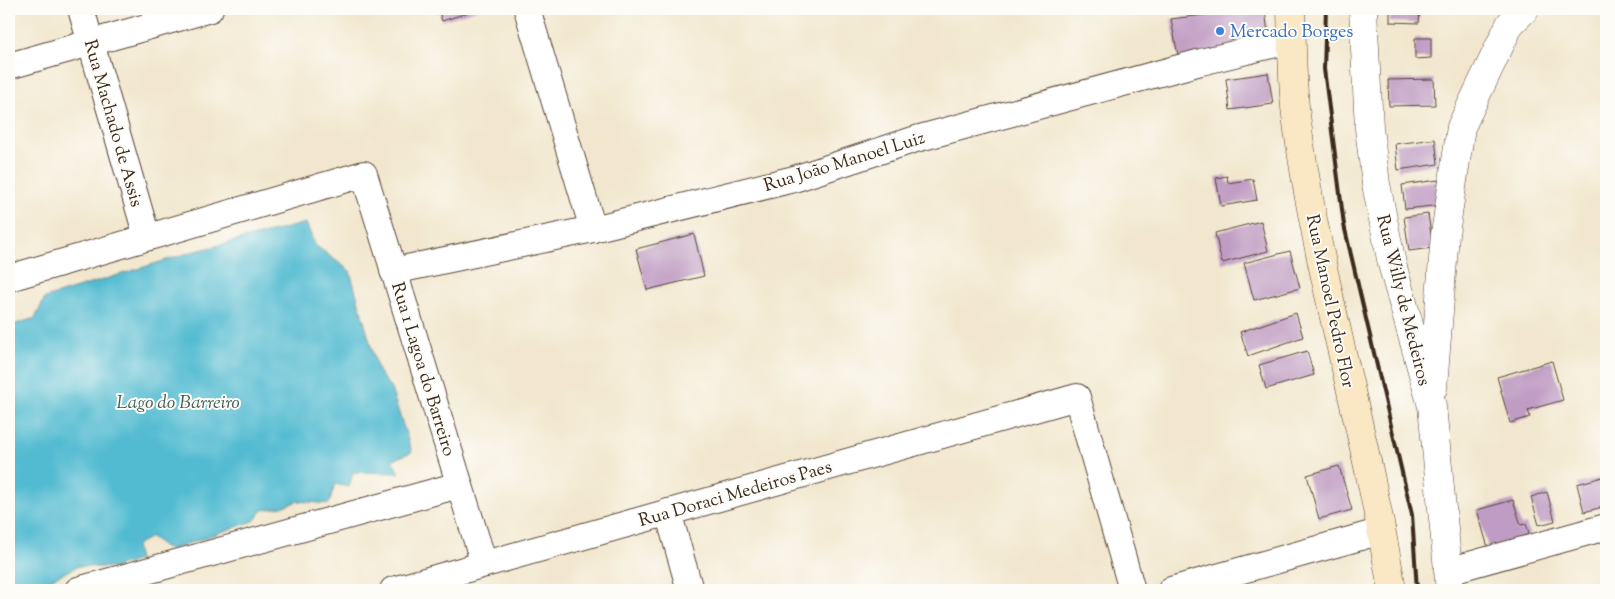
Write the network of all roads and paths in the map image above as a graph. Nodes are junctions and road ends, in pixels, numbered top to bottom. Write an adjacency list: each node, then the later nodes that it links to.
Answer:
1 (81, 9): 8 (street, Rua Machado de Assis)
2 (210, 9): 8 (street)
3 (527, 9): 10 (street)
4 (1291, 9): 7 (main road, Rua Manoel Pedro Flor)
5 (1363, 9): 14 (street, Rua Willy de Medeiros)
6 (1525, 9): 14 (street)
7 (1292, 40): 10 (street, Rua João Manoel Luiz); 18 (main road, Rua Manoel Pedro Flor)
8 (91, 42): 9 (street); 11 (street, Rua Machado de Assis)
9 (9, 66)
10 (593, 229): 12 (street, Rua João Manoel Luiz)
11 (148, 237): 12 (street, Rua 1 Lagoa do Barreiro); 13 (street)
12 (393, 271): 15 (street, Rua 1 Lagoa do Barreiro)
13 (9, 278)
14 (1432, 406): 20 (street, Rua Willy de Medeiros)
15 (459, 485): 19 (street, Rua 1 Lagoa do Barreiro); 21 (street)
16 (668, 512): 19 (street, Rua Doraci Medeiros Paes); 23 (street); 24 (street, Rua Doraci Medeiros Paes)
17 (1606, 527): 20 (street)
18 (1382, 531): 25 (street); 26 (main road, Rua Manoel Pedro Flor)
19 (484, 564): 22 (street, Rua Doraci Medeiros Paes)
20 (1449, 581)
21 (78, 590)
22 (393, 590)
23 (690, 590)
24 (1132, 590)
25 (1171, 590)
26 (1392, 590)

